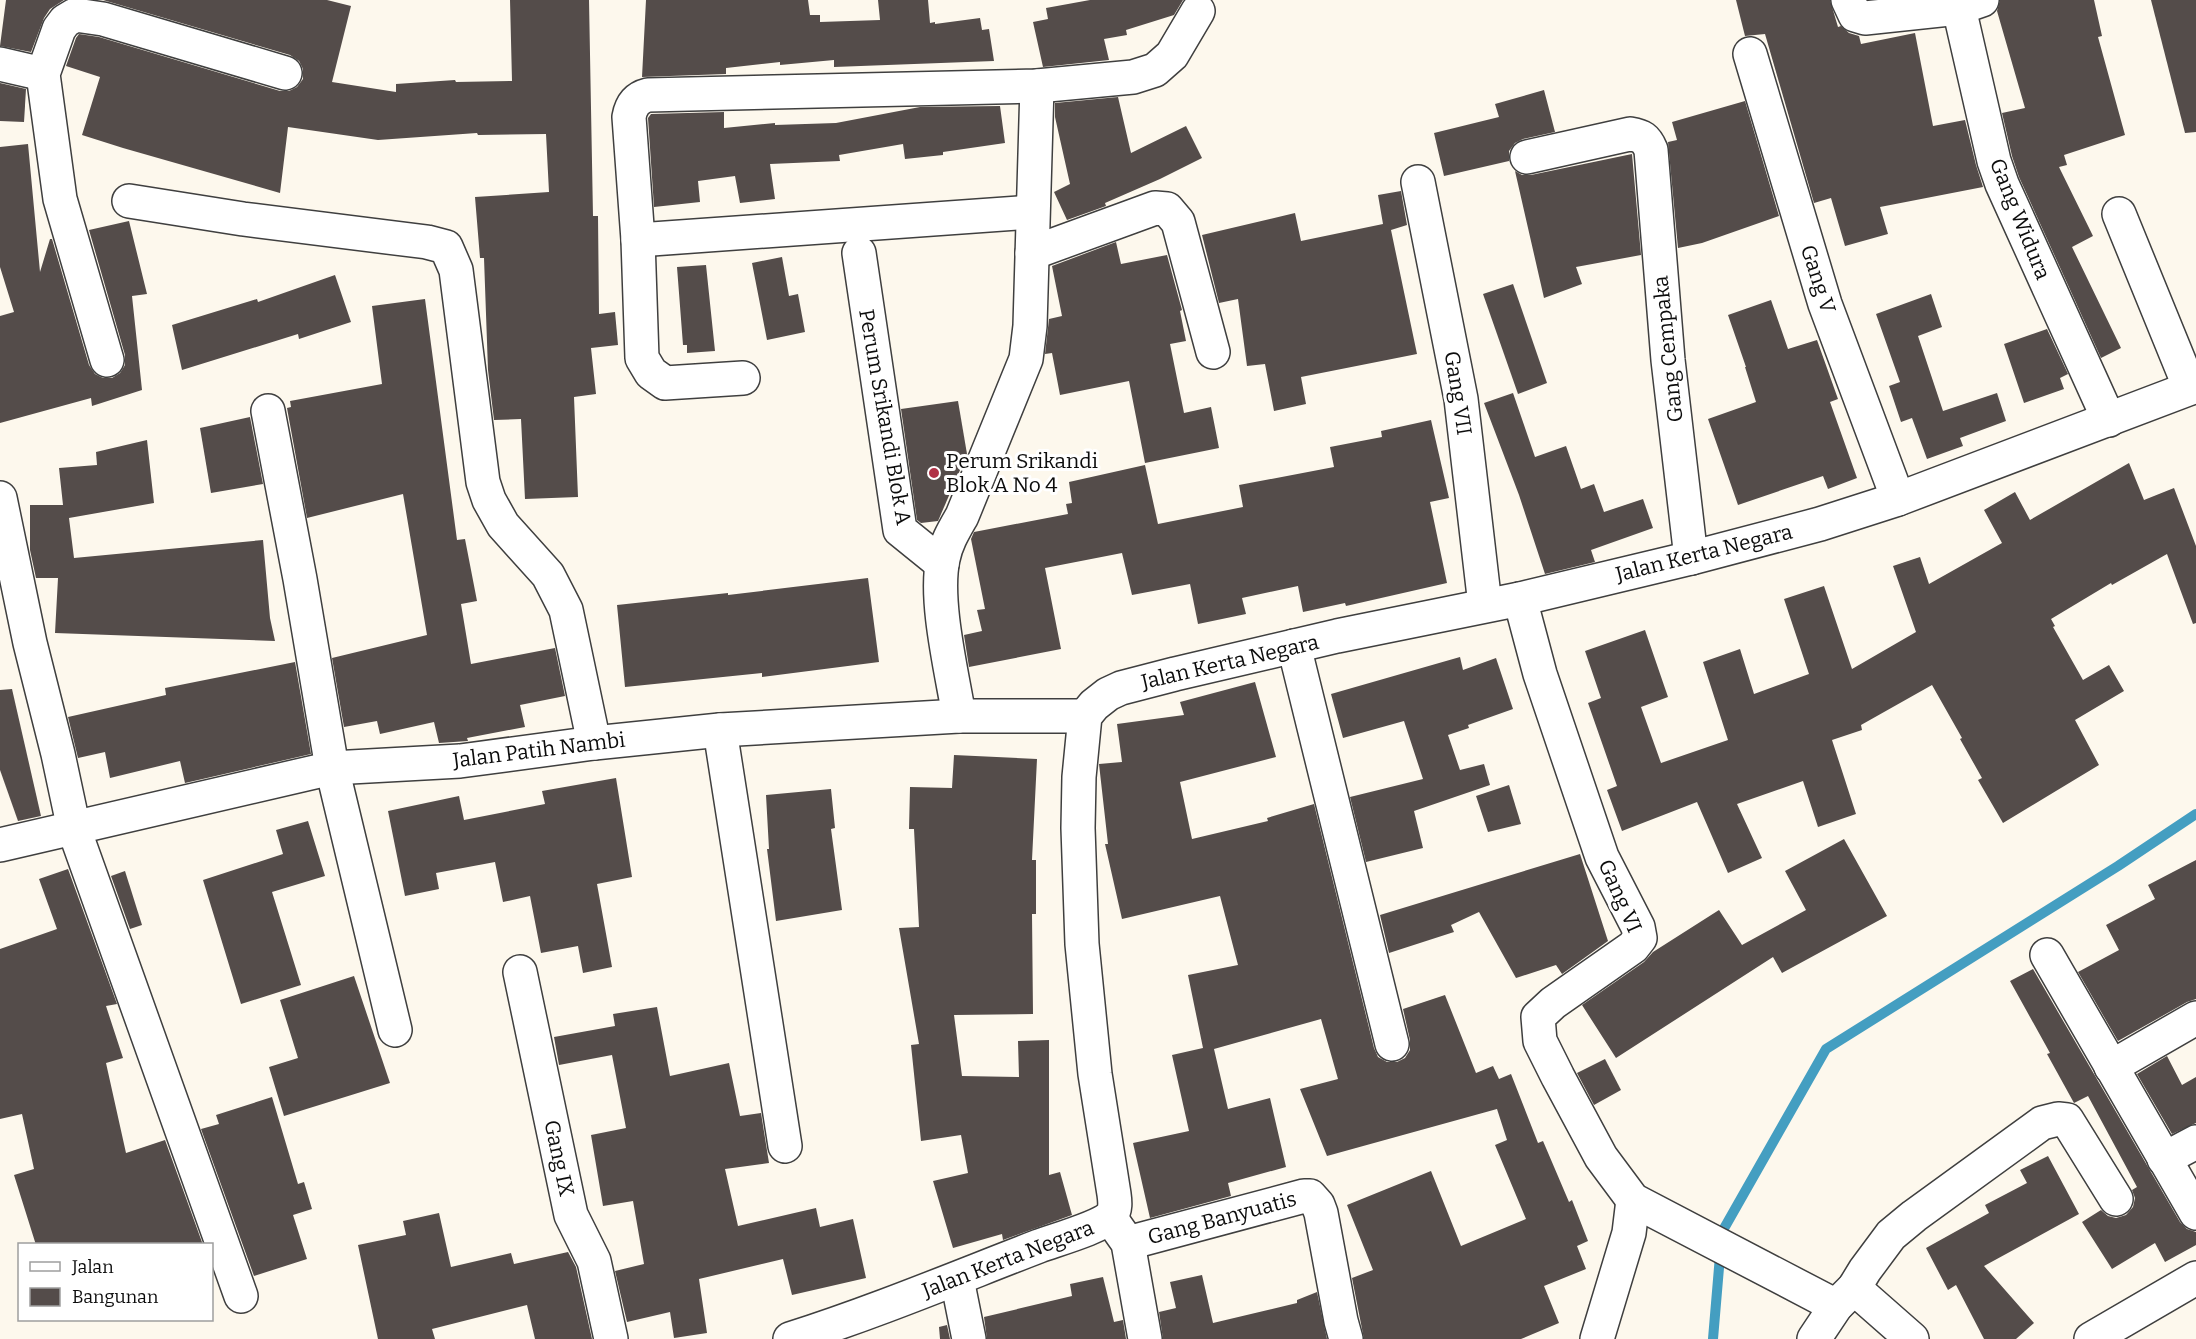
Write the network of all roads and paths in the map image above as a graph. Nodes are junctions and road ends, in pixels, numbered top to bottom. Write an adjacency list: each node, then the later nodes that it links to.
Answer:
1 (1848, 0): 2 (street)
2 (1971, 4): 22 (street, Gang Widura)
3 (1198, 11): 8 (street)
4 (1750, 54): 24 (street, Gang V)
5 (0, 64): 7 (street)
6 (285, 73): 7 (street)
7 (43, 74): 18 (street)
8 (1037, 86): 12 (street); 14 (street)
9 (1527, 157): 25 (street, Gang Cempaka)
10 (1418, 182): 28 (street, Gang VII)
11 (129, 201): 33 (street)
12 (1032, 212): 14 (street); 16 (street)
13 (2119, 214): 20 (street)
14 (638, 240): 19 (street)
15 (859, 253): 26 (street, Perum Srikandi Blok A)
16 (1032, 254): 17 (street); 26 (street)
17 (1214, 352)
18 (107, 360)
19 (743, 378)
20 (2193, 387): 22 (street, Jalan Kerta Negara)
21 (268, 411): 34 (street)
22 (2109, 420): 24 (street, Jalan Kerta Negara)
23 (0, 498): 35 (street)
24 (1899, 499): 25 (street, Jalan Kerta Negara)
25 (1691, 558): 27 (street, Jalan Kerta Negara)
26 (942, 564): 30 (street)
27 (1520, 599): 28 (street, Jalan Kerta Negara); 47 (street, Gang VI)
28 (1485, 605): 29 (street, Jalan Kerta Negara)
29 (1294, 646): 31 (street, Jalan Kerta Negara); 41 (street)
30 (959, 716): 31 (street, Jalan Patih Nambi); 32 (street, Jalan Patih Nambi)
31 (1085, 716): 49 (street, Jalan Kerta Negara)
32 (720, 730): 33 (street, Jalan Patih Nambi); 44 (street)
33 (594, 743): 34 (street, Jalan Patih Nambi)
34 (332, 768): 35 (street, Jalan Patih Nambi); 40 (street)
35 (74, 829): 36 (street, Jalan Patih Nambi); 53 (street)
36 (0, 845)
37 (2047, 955): 42 (street)
38 (520, 972): 56 (street, Gang IX)
39 (2196, 1018): 42 (street)
40 (395, 1030)
41 (1392, 1044)
42 (2112, 1067): 45 (street)
43 (2196, 1142): 45 (street)
44 (785, 1146)
45 (2164, 1159): 48 (street)
46 (2116, 1199): 54 (street)
47 (1633, 1200): 54 (street); 61 (street)
48 (2196, 1213)
49 (1110, 1217): 50 (street); 52 (street, Jalan Kerta Negara)
50 (1128, 1243): 59 (street); 60 (street, Gang Banyuatis)
51 (2196, 1278): 55 (street)
52 (957, 1279): 57 (street, Jalan Kerta Negara); 58 (street)
53 (241, 1296)
54 (1845, 1297): 62 (street); 63 (street)
55 (2138, 1327): 64 (street)
56 (611, 1339)
57 (790, 1339)
58 (969, 1339)
59 (1145, 1339)
60 (1346, 1339)
61 (1597, 1339)
62 (1814, 1339)
63 (1912, 1339)
64 (2091, 1339)

